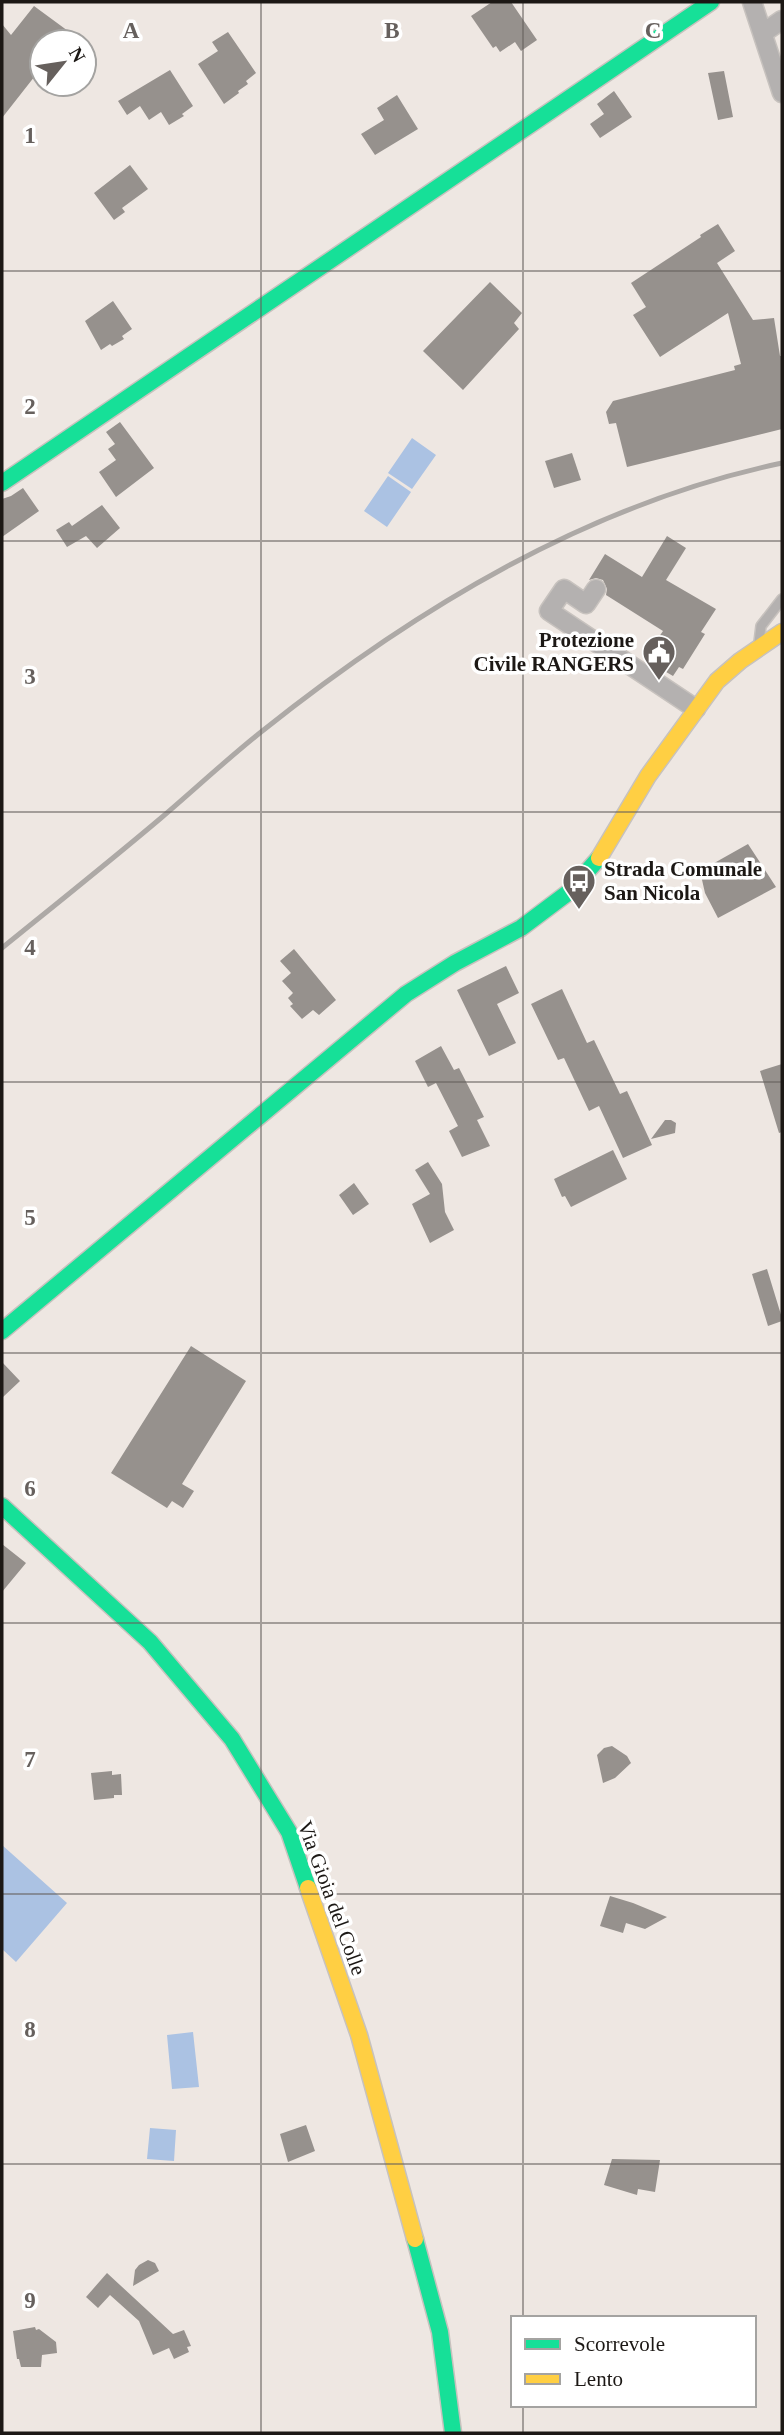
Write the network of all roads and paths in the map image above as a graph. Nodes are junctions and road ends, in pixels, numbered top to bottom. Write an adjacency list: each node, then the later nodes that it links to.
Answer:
1 (711, 2): 6 (street)
2 (752, 2): 4 (street)
3 (782, 20): 4 (street)
4 (763, 33): 5 (street)
5 (782, 93)
6 (2, 483)
7 (596, 589): 11 (street)
8 (782, 599): 10 (lane)
9 (782, 632): 10 (street)
10 (758, 648): 11 (street)
11 (696, 709): 12 (street)
12 (2, 1331)
13 (2, 1506): 14 (street, Via Gioia del Colle)
14 (453, 2433)

